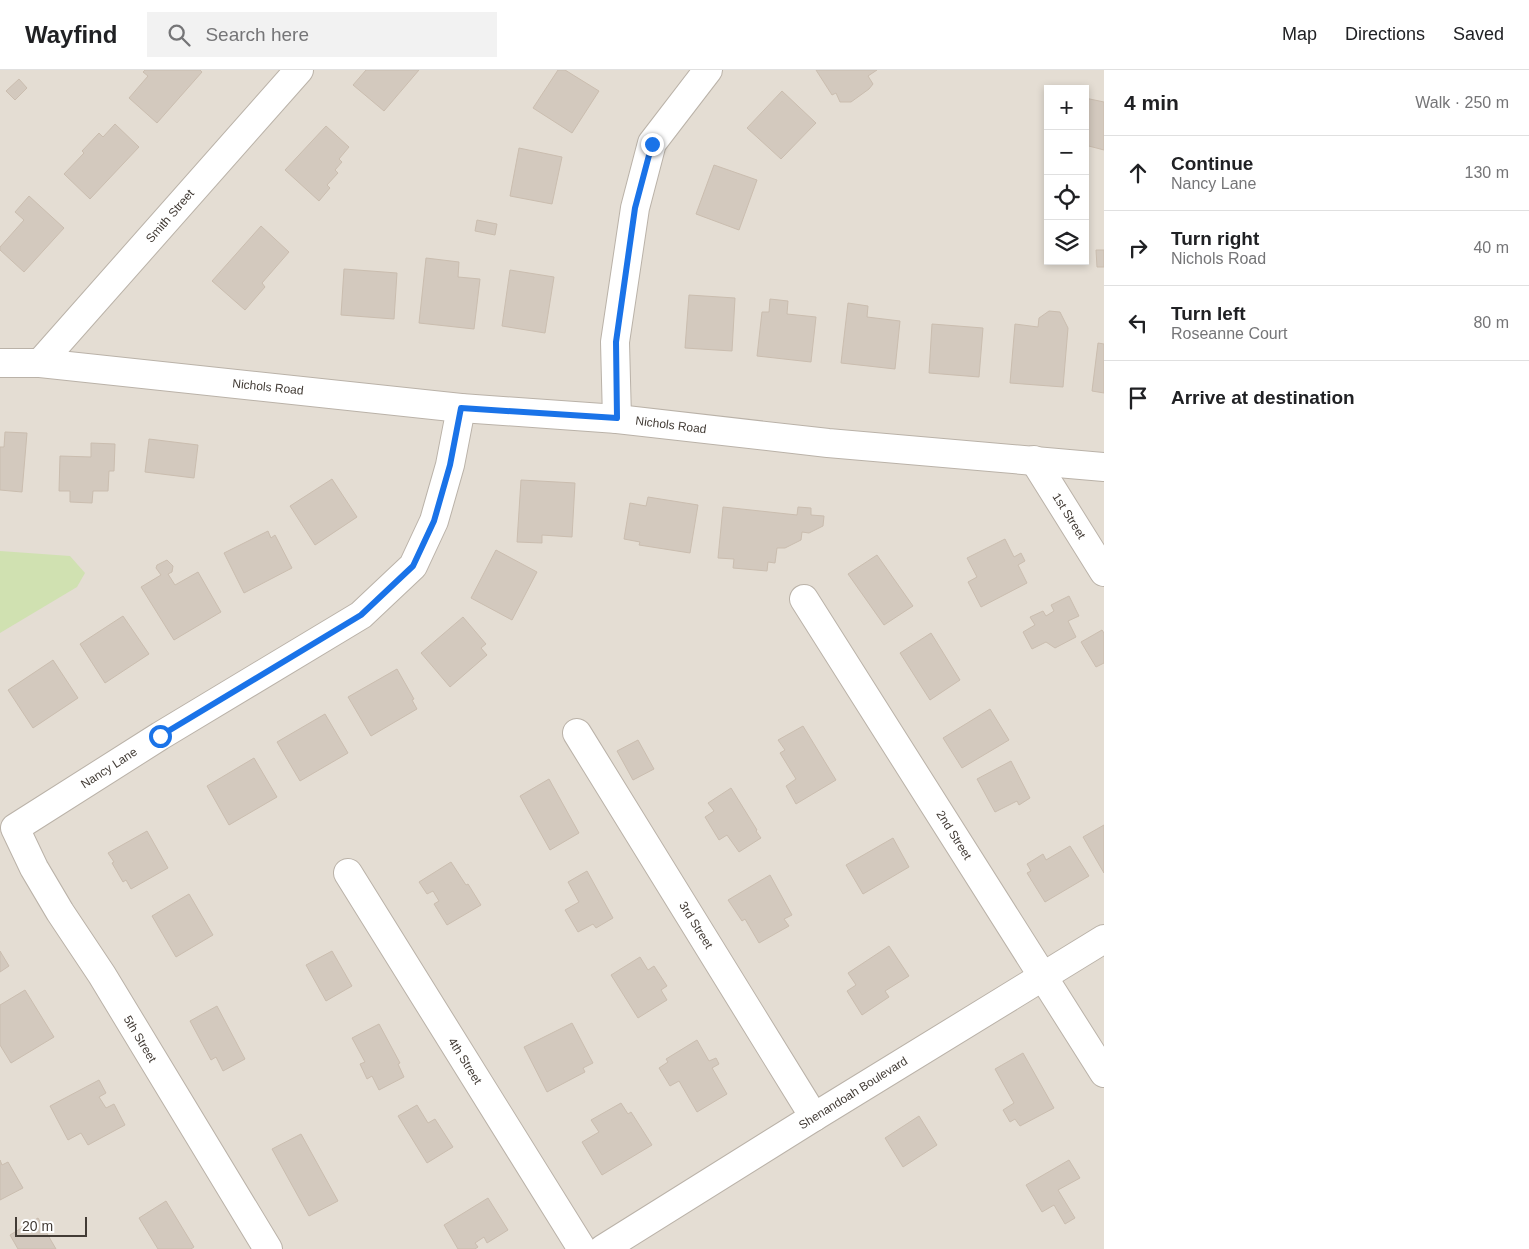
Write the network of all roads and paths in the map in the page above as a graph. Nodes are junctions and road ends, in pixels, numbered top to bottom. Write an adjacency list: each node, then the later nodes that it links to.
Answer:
1 (299, 70): 4 (street, Smith Street)
2 (708, 70): 6 (street)
3 (0, 363): 4 (street, Nichols Road)
4 (40, 363): 5 (street, Nichols Road)
5 (461, 408): 6 (street, Nichols Road); 12 (street, Nancy Lane)
6 (617, 418): 7 (street, Nichols Road)
7 (1034, 460): 8 (street, Nichols Road); 9 (street, 1st Street)
8 (1104, 467)
9 (1104, 572)
10 (804, 599): 15 (street, 2nd Street)
11 (577, 733): 17 (street, 3rd Street)
12 (15, 828): 18 (street, 5th Street)
13 (348, 873): 19 (street, 4th Street)
14 (1104, 939): 15 (street, Shenandoah Boulevard)
15 (1044, 976): 16 (street, 2nd Street); 17 (street, Shenandoah Boulevard)
16 (1104, 1073)
17 (814, 1117): 20 (street, Shenandoah Boulevard)
18 (268, 1249)
19 (582, 1249)
20 (603, 1249)

